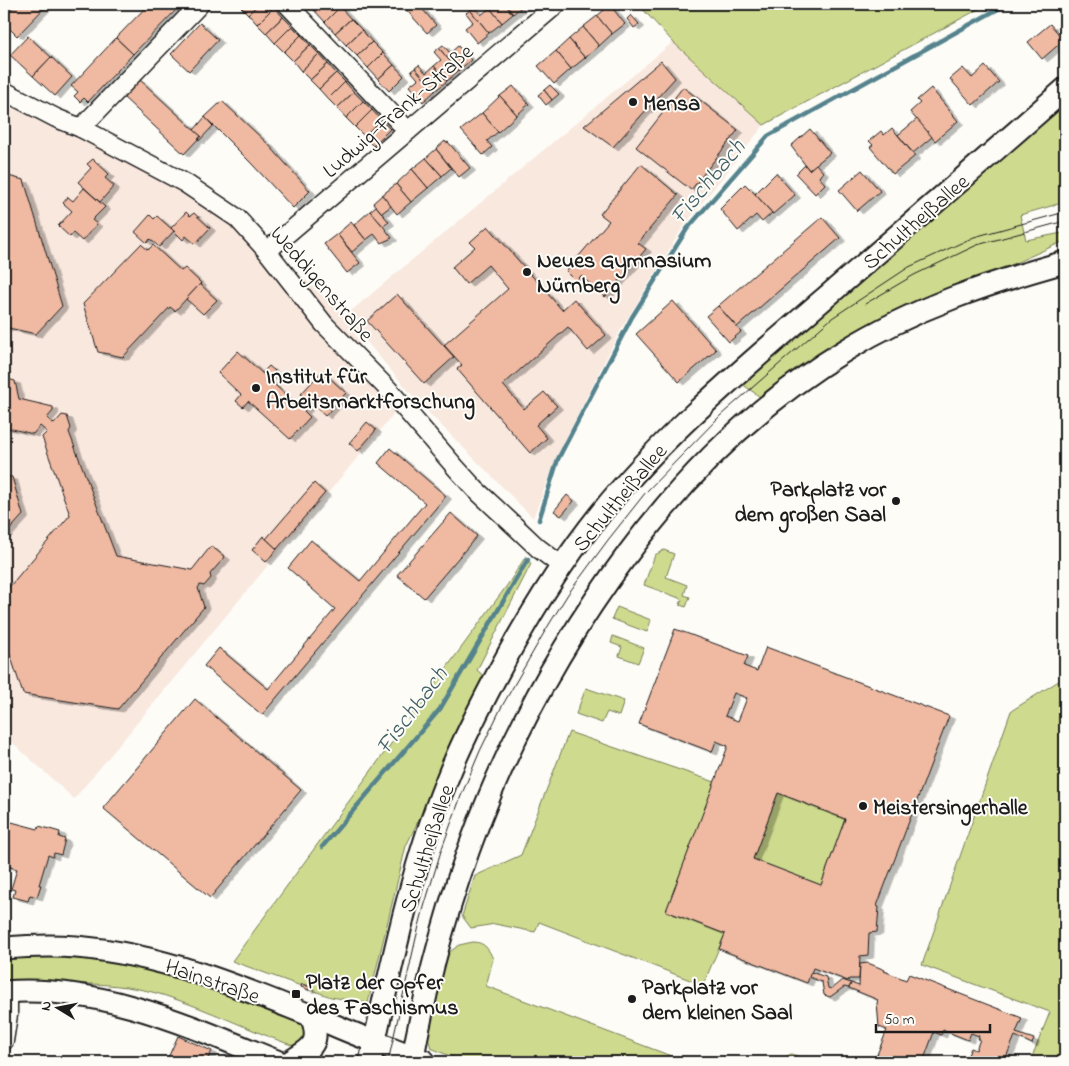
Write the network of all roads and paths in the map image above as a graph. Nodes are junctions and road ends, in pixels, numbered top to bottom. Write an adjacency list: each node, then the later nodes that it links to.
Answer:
1 (200, 4): 6 (street)
2 (287, 4): 7 (street)
3 (556, 4): 7 (street, Ludwig-Frank-Straße)
4 (1065, 89): 10 (main road, Schultheißallee)
5 (4, 91): 6 (street, Weddigenstraße)
6 (81, 128): 8 (street, Weddigenstraße)
7 (408, 131): 8 (street, Ludwig-Frank-Straße)
8 (268, 251): 10 (street, Weddigenstraße)
9 (1065, 262): 16 (main road, Schultheißallee)
10 (562, 566): 15 (main road, Schultheißallee)
11 (4, 948): 13 (main road, Hainstraße)
12 (6, 992): 14 (street); 17 (main road)
13 (311, 1016): 15 (main road, Hainstraße); 18 (main road)
14 (4, 1041)
15 (372, 1052): 16 (main road, Hainstraße)
16 (417, 1060)
17 (279, 1062)
18 (289, 1062)

